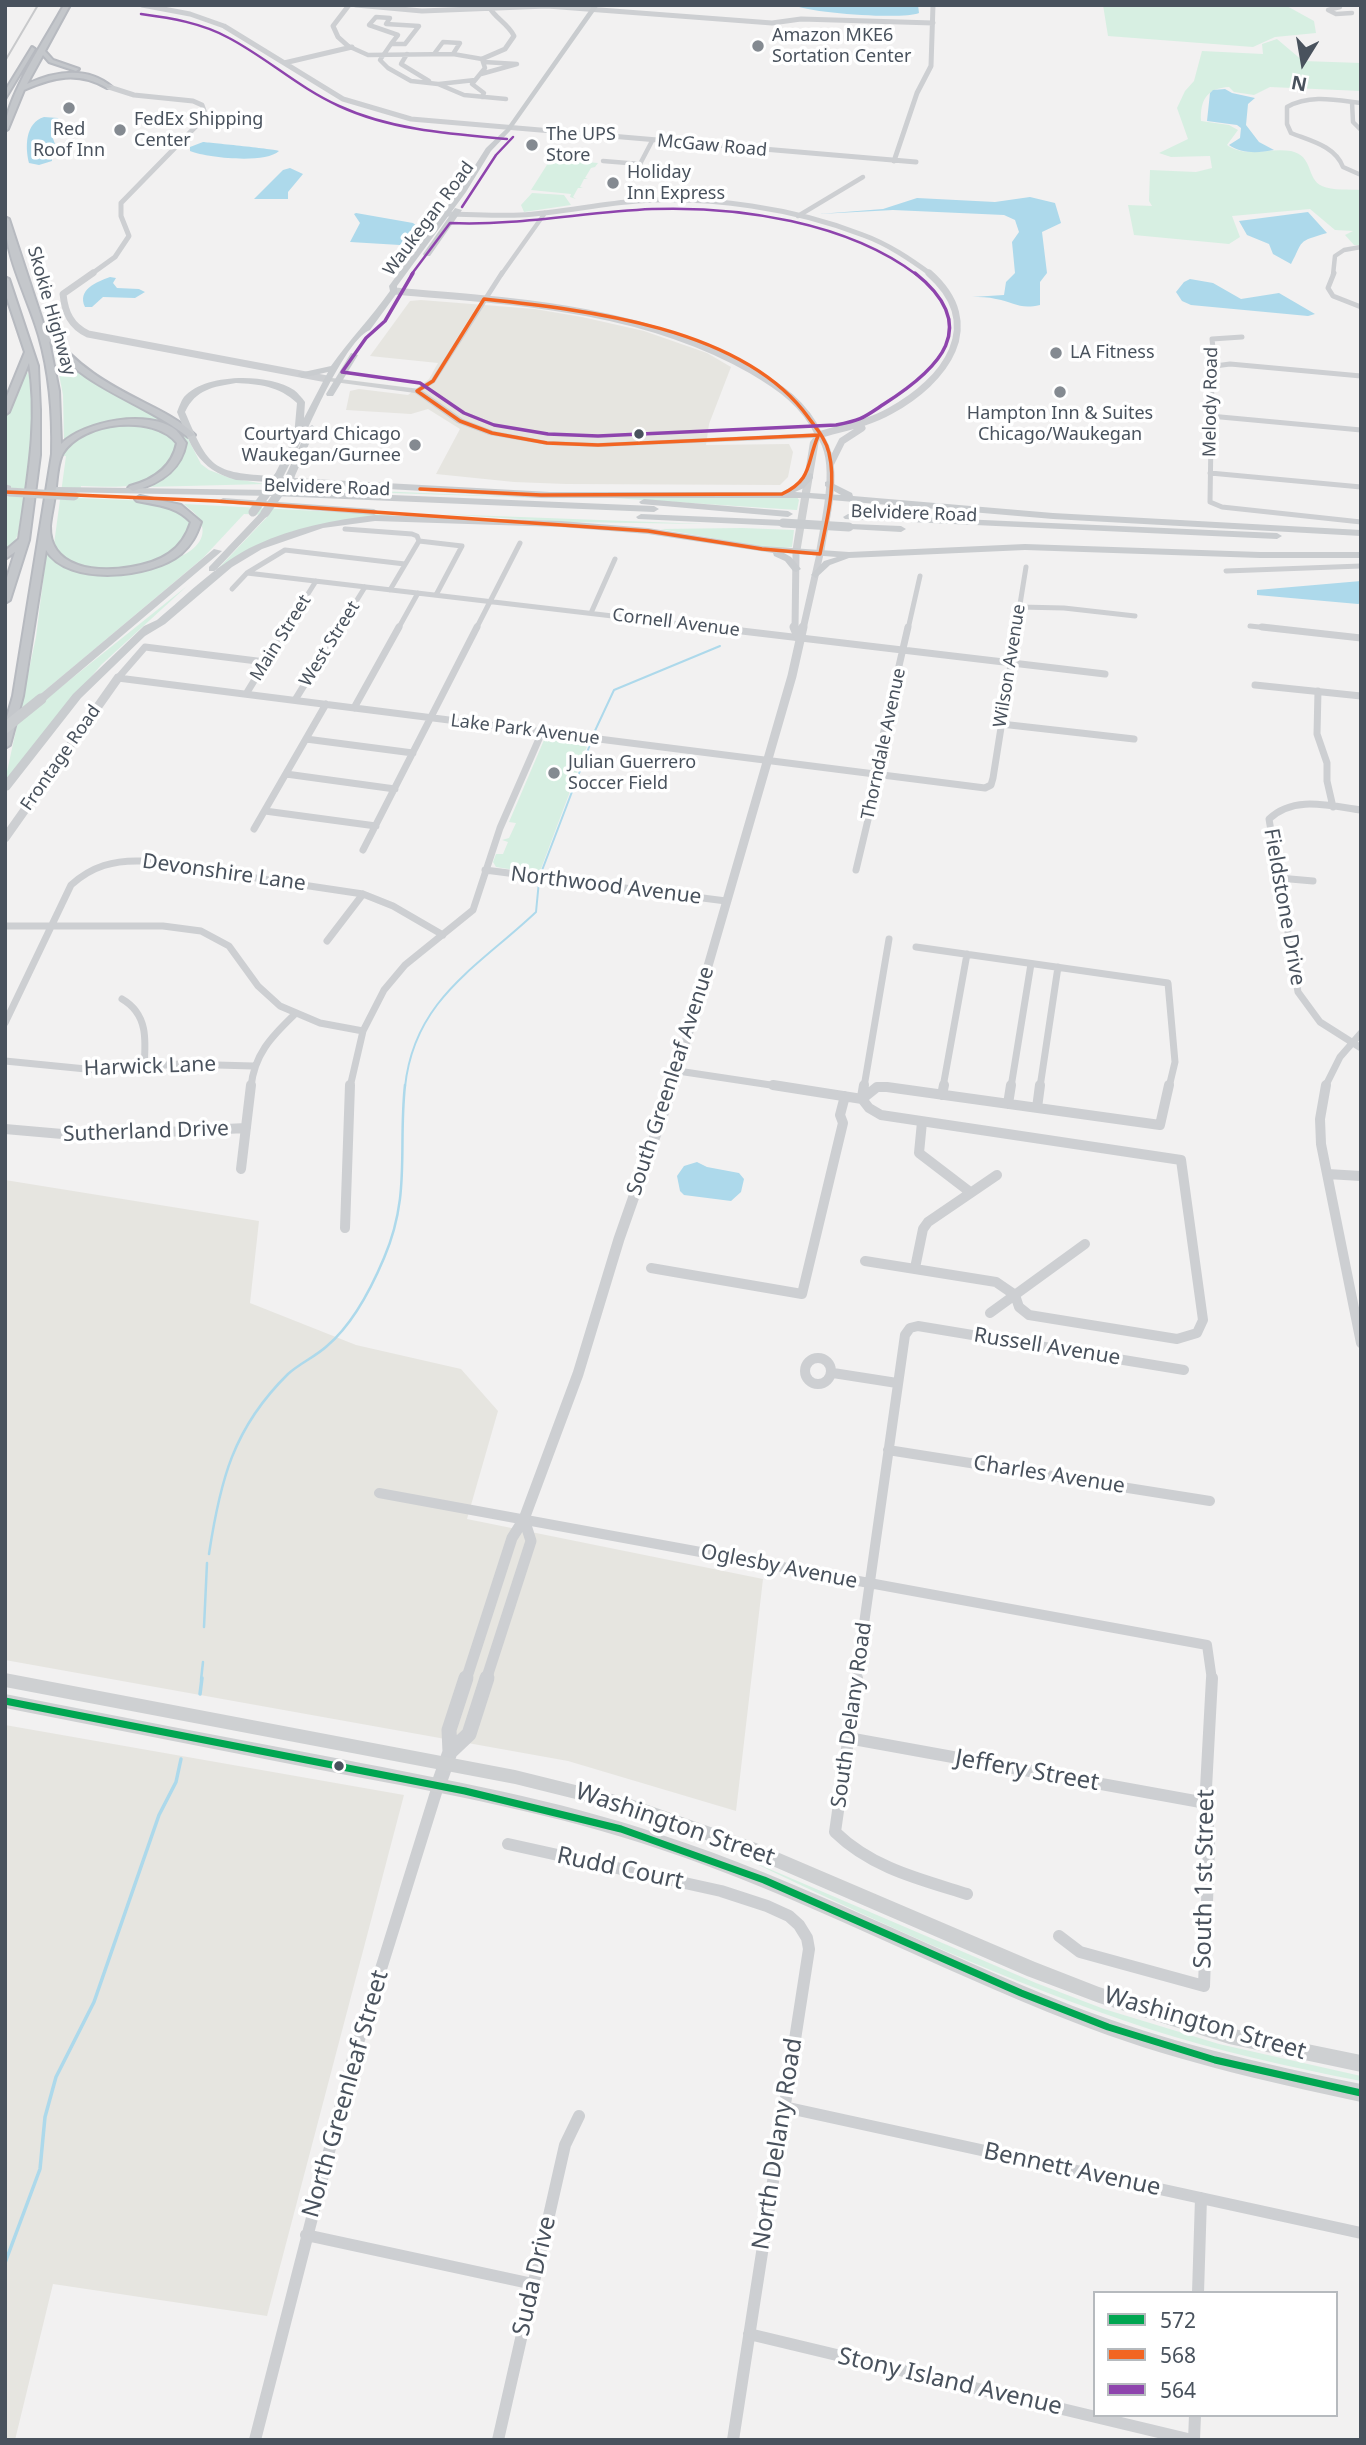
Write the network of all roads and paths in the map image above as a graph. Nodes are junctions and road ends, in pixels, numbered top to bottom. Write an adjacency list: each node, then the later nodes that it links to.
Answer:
1 (67, 5): 15 (highway)
2 (142, 5): 21 (street, McGaw Road)
3 (349, 5): 14 (street)
4 (356, 5): 7 (street)
5 (933, 5): 11 (street)
6 (1338, 6): 9 (street); 9 (street)
7 (489, 7): 8 (street); 20 (street)
8 (594, 8): 11 (street); 34 (main road, Waukegan Road)
9 (1352, 13): 10 (street)
10 (1361, 16)
11 (933, 23): 38 (street)
12 (36, 42): 28 (highway)
13 (391, 44): 13 (street); 16 (street)
14 (352, 47): 16 (street); 21 (street)
15 (42, 51): 26 (highway); 27 (highway)
16 (384, 53): 17 (street); 24 (street)
17 (408, 54): 18 (street); 24 (street)
18 (434, 54): 19 (street); 19 (street)
19 (453, 54): 20 (street)
20 (481, 60): 22 (street); 22 (street)
21 (283, 62): 34 (street, McGaw Road)
22 (481, 74): 23 (street)
23 (475, 80): 25 (street); 29 (street)
24 (431, 83): 25 (street)
25 (438, 84): 29 (street)
26 (109, 87): 27 (highway); 57 (street)
27 (21, 89): 33 (highway)
28 (5, 97)
29 (482, 97): 30 (street)
30 (506, 99)
31 (1352, 102): 32 (street); 35 (street); 40 (street)
32 (1361, 103)
33 (5, 129)
34 (508, 130): 36 (street, McGaw Road); 43 (main road, Waukegan Road)
35 (1361, 130)
36 (652, 141): 37 (street); 38 (street, McGaw Road)
37 (603, 161)
38 (894, 161): 39 (street, McGaw Road)
39 (916, 162)
40 (1361, 175)
41 (863, 177): 44 (street)
42 (545, 213): 43 (street); 44 (street); 49 (street)
43 (450, 214): 48 (main road, Waukegan Road)
44 (798, 216): 63 (street)
45 (5, 219): 51 (highway, Skokie Highway)
46 (1361, 247): 50 (street)
47 (5, 279): 54 (highway, Skokie Highway)
48 (394, 291): 49 (street); 52 (main road, Waukegan Road)
49 (484, 299): 61 (street); 69 (street)
50 (1361, 307)
51 (36, 315): 67 (highway); 72 (highway, Skokie Highway)
52 (367, 328): 56 (main road, Waukegan Road); 60 (main road, Waukegan Road)
53 (1242, 337): 55 (street, Melody Road)
54 (29, 354): 62 (highway); 99 (highway, Skokie Highway)
55 (1215, 366): 58 (street); 64 (street, Melody Road)
56 (334, 369): 57 (main road); 59 (main road, Waukegan Road)
57 (302, 375): 59 (street)
58 (1361, 376)
59 (327, 379): 60 (main road); 68 (main road, Waukegan Road)
60 (338, 380): 61 (main road); 131 (main road, Waukegan Road, bridge)
61 (418, 391): 70 (main road)
62 (5, 412)
63 (886, 413): 65 (street); 69 (street)
64 (1210, 416): 66 (street); 74 (street, Melody Road)
65 (864, 428): 69 (street); 73 (street)
66 (1361, 430)
67 (191, 435): 68 (main road); 78 (main road)
68 (298, 435): 148 (main road, Waukegan Road, bridge)
69 (819, 435): 70 (main road); 71 (main road); 73 (main road)
70 (767, 436): 71 (main road)
71 (813, 453): 75 (main road)
72 (57, 454): 79 (highway); 94 (highway, Skokie Highway)
73 (831, 463): 76 (main road)
74 (1210, 472): 77 (street); 91 (street, Melody Road)
75 (810, 476): 82 (main road); 84 (main road)
76 (828, 484): 85 (main road); 87 (main road)
77 (1361, 486)
78 (393, 487): 79 (main road); 83 (main road)
79 (133, 488): 81 (main road)
80 (7, 490): 81 (main road, Belvidere Road, bridge); 81 (main road, Belvidere Road, bridge)
81 (75, 492): 86 (main road, Belvidere Road); 89 (main road, Belvidere Road)
82 (782, 494): 83 (main road); 84 (main road)
83 (541, 495): 89 (main road)
84 (807, 495): 85 (main road); 105 (main road)
85 (827, 496): 87 (main road); 106 (main road)
86 (140, 499): 88 (main road, Belvidere Road); 94 (highway)
87 (874, 500): 97 (main road)
88 (216, 501): 89 (main road, Belvidere Road); 90 (main road)
89 (786, 519): 92 (main road); 93 (main road, bridge); 93 (main road, Belvidere Road)
90 (483, 521): 92 (main road); 131 (main road)
91 (1361, 522)
92 (561, 524): 103 (main road)
93 (847, 524): 97 (main road, Belvidere Road); 97 (main road, Belvidere Road)
94 (46, 526): 152 (highway, Skokie Highway)
95 (345, 529): 101 (street)
96 (1361, 533): 98 (main road)
97 (1134, 534): 98 (main road); 98 (main road, Belvidere Road); 107 (main road)
98 (1181, 536): 100 (main road, Belvidere Road); 104 (main road, Belvidere Road); 108 (main road)
99 (24, 540): 109 (highway); 125 (highway, Skokie Highway)
100 (1361, 540)
101 (419, 541): 111 (street); 124 (street)
102 (520, 543): 126 (street)
103 (762, 549): 105 (main road); 114 (main road)
104 (1361, 549)
105 (796, 553): 106 (main road); 114 (street, South Greenleaf Avenue)
106 (820, 554): 107 (main road); 117 (street, South Greenleaf Avenue)
107 (861, 555): 117 (main road)
108 (1361, 555)
109 (5, 556)
110 (615, 559): 128 (street)
111 (405, 564): 116 (street); 122 (street)
112 (1361, 566): 115 (street)
113 (1026, 567): 127 (street, Wilson Avenue)
114 (796, 569): 133 (street, South Greenleaf Avenue)
115 (1226, 571)
116 (247, 573): 119 (street, Cornell Avenue); 121 (street)
117 (817, 575): 133 (street, South Greenleaf Avenue)
118 (920, 576): 134 (street, Thorndale Avenue)
119 (316, 581): 120 (street, Cornell Avenue); 135 (street, Main Street)
120 (365, 587): 122 (street, Cornell Avenue); 143 (street, West Street)
121 (232, 589)
122 (390, 590): 123 (street, Cornell Avenue)
123 (418, 593): 124 (street, Cornell Avenue); 145 (street)
124 (436, 595): 126 (street, Cornell Avenue)
125 (5, 600)
126 (491, 601): 128 (street, Cornell Avenue); 146 (street)
127 (1020, 607): 129 (street); 136 (street, Wilson Avenue)
128 (591, 613): 133 (street, Cornell Avenue)
129 (1135, 616)
130 (1250, 626): 132 (street)
131 (142, 634): 158 (main road)
132 (1361, 638)
133 (799, 639): 134 (street, Cornell Avenue); 154 (street, South Greenleaf Avenue)
134 (903, 650): 136 (street, Cornell Avenue); 157 (street, Thorndale Avenue)
135 (265, 662): 138 (street); 141 (street, Main Street)
136 (1011, 663): 137 (street, Cornell Avenue); 147 (street, Wilson Avenue)
137 (1105, 674)
138 (118, 678): 141 (street, Lake Park Avenue); 165 (street, Frontage Road)
139 (1255, 684): 140 (street)
140 (1318, 691): 142 (street); 160 (street)
141 (246, 694): 143 (street, Lake Park Avenue)
142 (1361, 696)
143 (295, 701): 144 (street, Lake Park Avenue)
144 (326, 704): 145 (street, Lake Park Avenue); 150 (street)
145 (354, 708): 146 (street, Lake Park Avenue)
146 (431, 718): 149 (street, Lake Park Avenue); 153 (street)
147 (1001, 724): 151 (street); 155 (street, Wilson Avenue)
148 (5, 728)
149 (542, 732): 154 (street, Lake Park Avenue); 167 (street)
150 (306, 739): 153 (street); 156 (street)
151 (1134, 739)
152 (5, 745)
153 (413, 753): 159 (street)
154 (768, 760): 157 (street, Lake Park Avenue); 172 (street, South Greenleaf Avenue)
155 (995, 765): 157 (street, Lake Park Avenue)
156 (286, 774): 159 (street); 162 (street)
157 (874, 774): 168 (street, Thorndale Avenue)
158 (5, 788)
159 (395, 789): 163 (street)
160 (1333, 807): 161 (street); 169 (street, Fieldstone Drive)
161 (1361, 810)
162 (265, 811): 163 (street); 164 (street)
163 (376, 826): 166 (street)
164 (254, 829)
165 (5, 838)
166 (363, 850)
167 (485, 870): 172 (street, Northwood Avenue); 175 (street)
168 (856, 870)
169 (1279, 878): 170 (street); 187 (street, Fieldstone Drive)
170 (1313, 881)
171 (363, 894): 174 (street, Devonshire Lane); 175 (street, Devonshire Lane); 177 (street)
172 (726, 901): 192 (street, South Greenleaf Avenue)
173 (5, 926): 174 (street)
174 (51, 928): 183 (street); 184 (street, Devonshire Lane)
175 (443, 935): 185 (street)
176 (889, 939): 195 (street)
177 (327, 941)
178 (916, 947): 179 (street)
179 (967, 954): 180 (street); 193 (street)
180 (1031, 964): 181 (street); 196 (street)
181 (1058, 967): 197 (street); 197 (street)
182 (122, 999): 191 (street)
183 (294, 1015): 185 (street); 190 (street)
184 (5, 1023)
185 (363, 1031): 206 (street)
186 (1361, 1033): 187 (street)
187 (1350, 1042): 188 (street, Fieldstone Drive); 202 (street)
188 (1361, 1048)
189 (5, 1061): 191 (street, Harwick Lane)
190 (253, 1066): 191 (street, Harwick Lane); 199 (street)
191 (144, 1067)
192 (678, 1071): 194 (street); 223 (street, South Greenleaf Avenue)
193 (942, 1095): 195 (street); 196 (street)
194 (845, 1096): 195 (street); 209 (street)
195 (862, 1099): 198 (street)
196 (1008, 1104): 197 (street)
197 (1037, 1108)
198 (922, 1122): 205 (street); 213 (street)
199 (246, 1128): 200 (street, Sutherland Drive); 201 (street)
200 (5, 1129)
201 (241, 1169)
202 (1327, 1174): 204 (street); 211 (street)
203 (997, 1175): 205 (street)
204 (1361, 1176)
205 (970, 1192): 210 (street)
206 (345, 1228)
207 (1085, 1244): 213 (street)
208 (865, 1261): 210 (street)
209 (651, 1268)
210 (915, 1268): 213 (street)
211 (1348, 1279): 212 (street); 216 (street)
212 (1361, 1280)
213 (1015, 1295): 214 (street)
214 (990, 1313)
215 (910, 1328): 217 (street, Russell Avenue); 219 (street, South Delany Road)
216 (1361, 1343)
217 (1184, 1370)
218 (833, 1373): 219 (street)
219 (897, 1383): 220 (street, South Delany Road)
220 (888, 1450): 222 (street, Charles Avenue); 224 (street, South Delany Road)
221 (379, 1493): 223 (street, Oglesby Avenue)
222 (1210, 1501)
223 (524, 1519): 224 (street, Oglesby Avenue); 229 (street, South Greenleaf Avenue); 229 (street, South Greenleaf Avenue)
224 (870, 1584): 225 (street, Oglesby Avenue); 228 (street, South Delany Road)
225 (1179, 1639): 231 (street, South 1st Street)
226 (5, 1680): 229 (main road, Washington Street)
227 (5, 1701): 230 (main road, Washington Street)
228 (848, 1738): 231 (street, Jeffery Street); 233 (street, South Delany Road)
229 (448, 1758): 230 (street, North Greenleaf Street); 236 (main road, Washington Street)
230 (439, 1786): 237 (main road, Washington Street); 242 (street, North Greenleaf Street)
231 (1206, 1803): 235 (street, South 1st Street)
232 (508, 1844): 234 (street, Rudd Court)
233 (967, 1894)
234 (732, 1895): 238 (street, North Delany Road)
235 (1059, 1936)
236 (1361, 2064)
237 (1361, 2093)
238 (784, 2107): 240 (street, Bennett Avenue); 245 (street, North Delany Road)
239 (579, 2116): 243 (street, Suda Drive)
240 (1201, 2198): 241 (street, Bennett Avenue); 244 (street)
241 (1361, 2234)
242 (306, 2235): 243 (street); 249 (street, North Greenleaf Street)
243 (533, 2284): 250 (street, Suda Drive)
244 (1198, 2291)
245 (749, 2334): 246 (street, Stony Island Avenue); 251 (street, North Delany Road)
246 (1093, 2416)
247 (1097, 2417): 252 (street, Stony Island Avenue)
248 (1195, 2417): 252 (street)
249 (255, 2440)
250 (498, 2440)
251 (733, 2440)
252 (1193, 2440)

